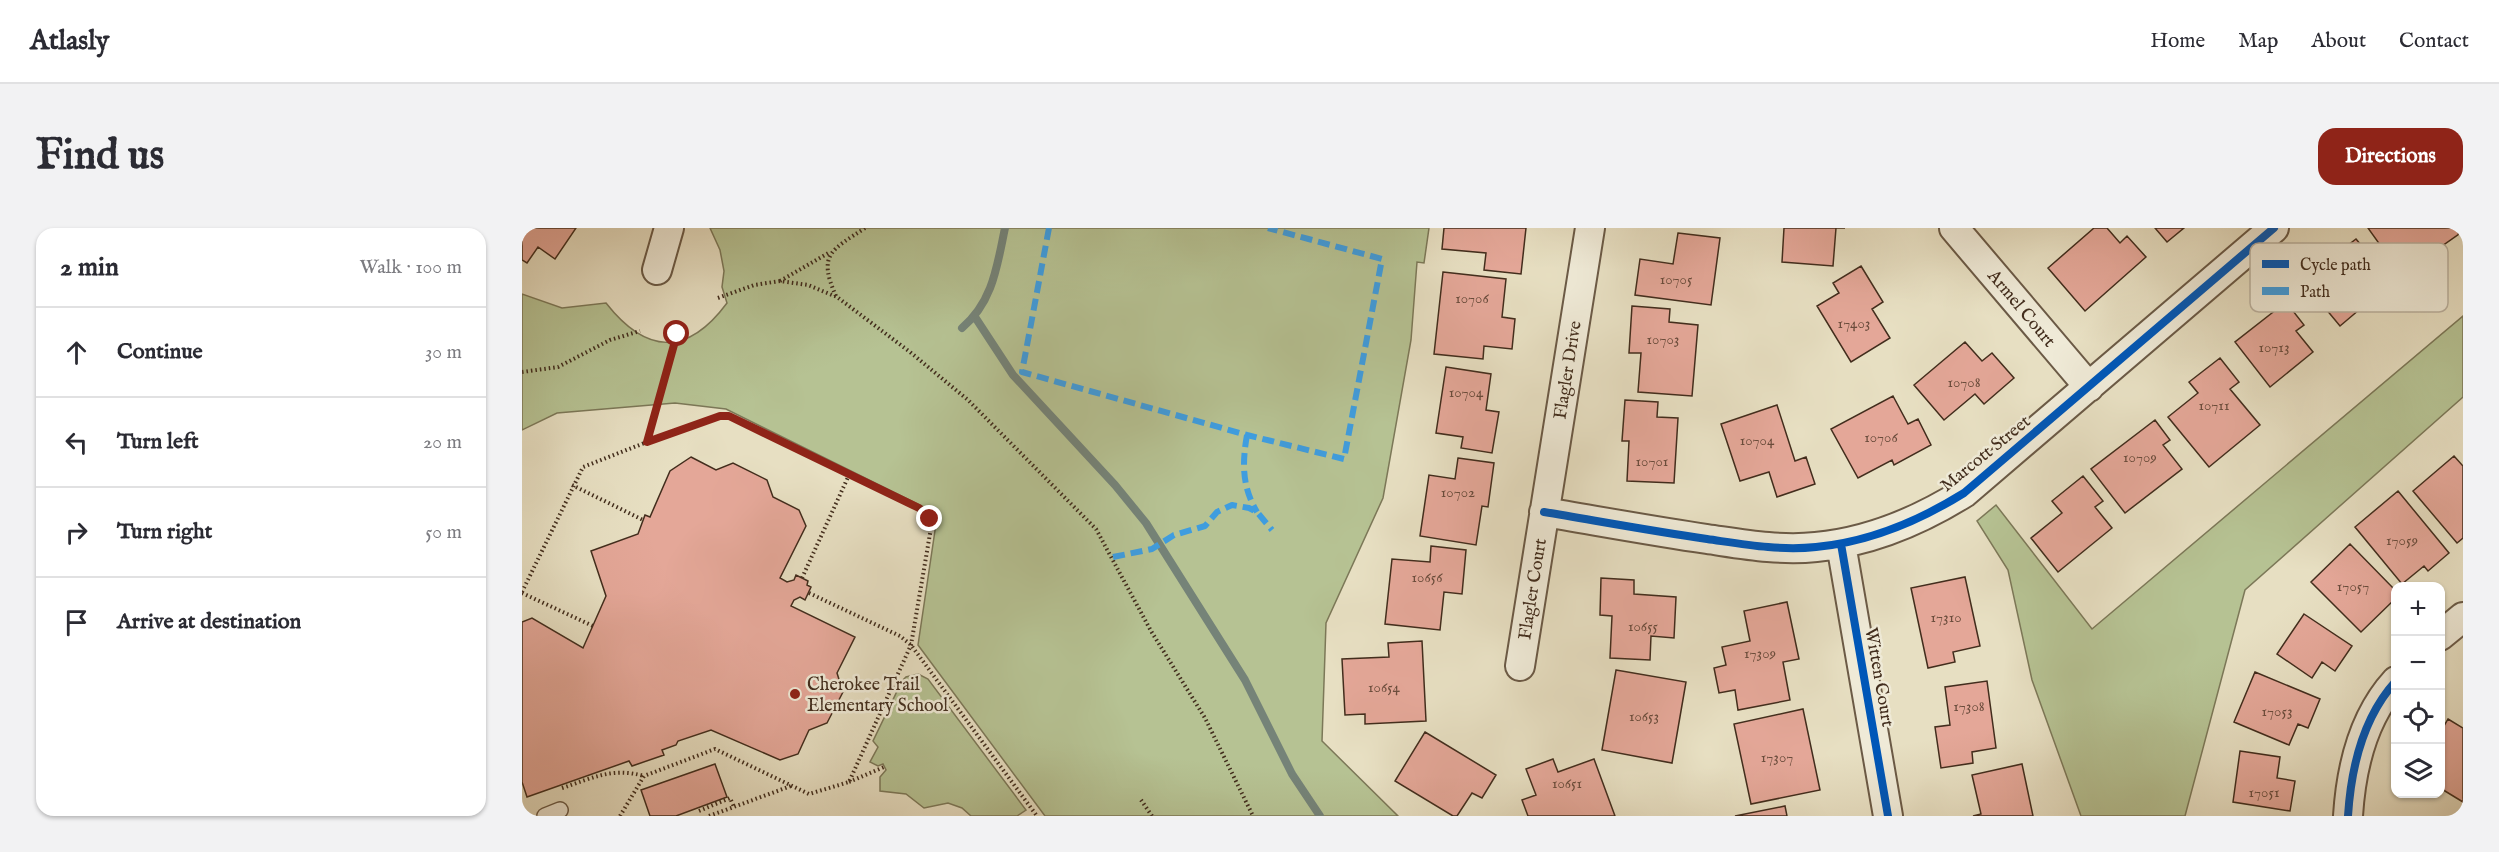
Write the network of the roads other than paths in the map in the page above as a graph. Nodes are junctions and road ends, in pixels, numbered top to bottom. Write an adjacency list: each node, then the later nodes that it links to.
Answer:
1 (669, 228): 7 (street)
2 (1590, 228): 9 (street, Flagler Drive)
3 (1954, 228): 8 (street, Armel Court)
4 (2274, 228): 5 (street, Marcott Street)
5 (2257, 243)
6 (2250, 249): 8 (street, Marcott Street)
7 (657, 270)
8 (2089, 387): 10 (street, Marcott Street)
9 (1544, 512): 10 (street, Marcott Street); 13 (street, Flagler Court)
10 (1841, 544): 17 (street, Witten Court)
11 (2463, 617): 12 (street)
12 (2445, 632)
13 (1520, 666)
14 (2391, 688): 18 (street)
15 (560, 810): 16 (lane)
16 (545, 816)
17 (1888, 816)
18 (2348, 816)

